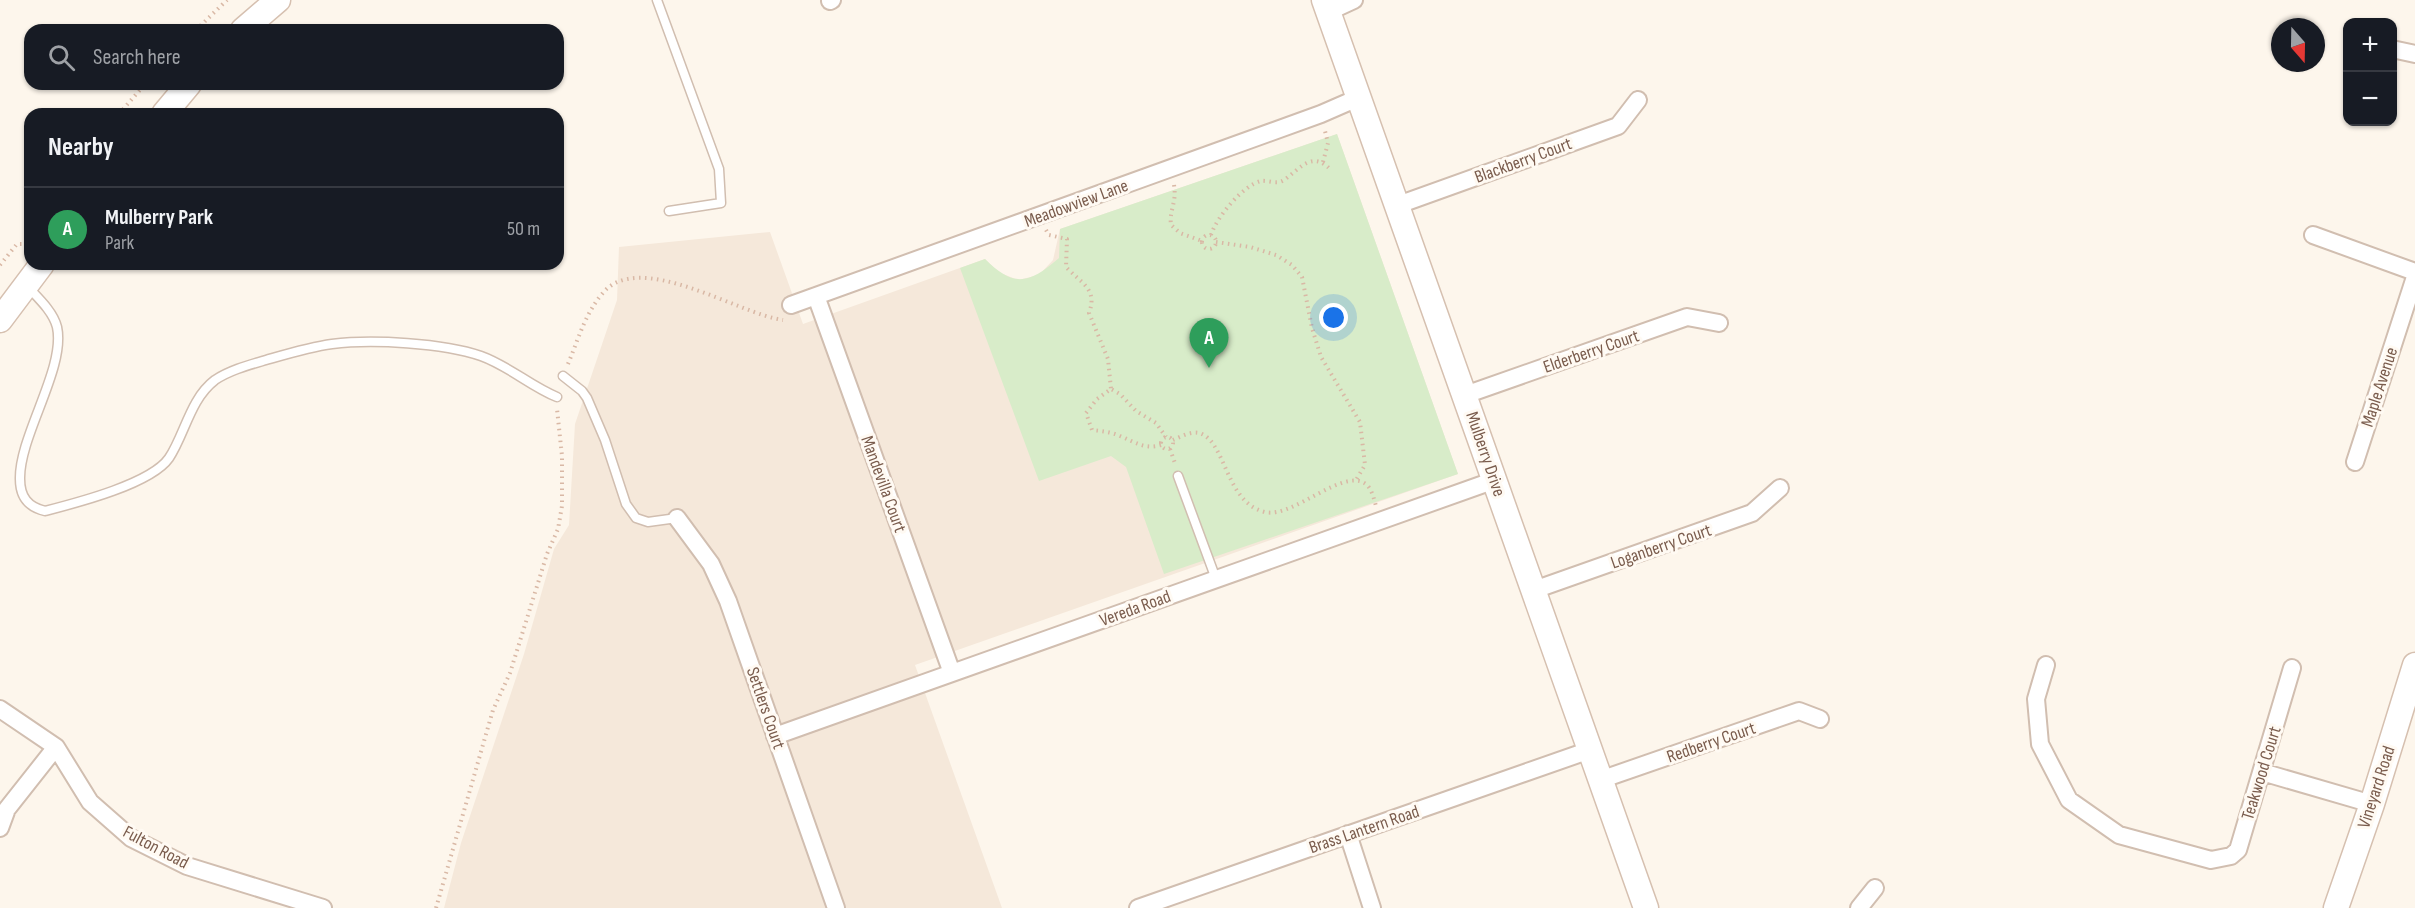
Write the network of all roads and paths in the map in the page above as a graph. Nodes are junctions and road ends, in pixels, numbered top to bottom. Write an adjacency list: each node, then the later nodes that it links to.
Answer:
1 (227, 0): 6 (path)
2 (278, 0): 7 (main road)
3 (657, 0): 21 (lane)
4 (1354, 0): 5 (street)
5 (1326, 6): 12 (main road, Mulberry Drive)
6 (202, 24)
7 (250, 24)
8 (2397, 51): 9 (street)
9 (2415, 54)
10 (140, 90): 14 (path)
11 (184, 90): 15 (main road)
12 (1360, 97): 16 (street, Meadowview Lane); 20 (main road, Mulberry Drive)
13 (1638, 100): 20 (street, Blackberry Court)
14 (124, 108)
15 (169, 108)
16 (1321, 114): 17 (path); 18 (street, Meadowview Lane)
17 (1323, 162): 19 (path); 23 (path)
18 (1168, 169): 22 (street, Meadowview Lane); 25 (path)
19 (1331, 170)
20 (1398, 205): 39 (main road, Mulberry Drive)
21 (669, 211)
22 (1038, 216): 33 (street, Meadowview Lane); 38 (path)
23 (1211, 235): 25 (path); 26 (path)
24 (2313, 235): 30 (street)
25 (1202, 241): 26 (path)
26 (1216, 242): 46 (path)
27 (24, 244): 28 (path)
28 (0, 265)
29 (37, 270): 32 (main road)
30 (2415, 272)
31 (2415, 277): 44 (street, Maple Avenue)
32 (26, 284): 35 (main road); 40 (lane)
33 (816, 296): 34 (street, Meadowview Lane); 56 (street, Mandevilla Court)
34 (791, 311): 37 (path)
35 (0, 320)
36 (1719, 323): 39 (street, Elderberry Court)
37 (563, 376): 49 (lane)
38 (1111, 389): 41 (path); 43 (path)
39 (1465, 395): 47 (main road, Mulberry Drive)
40 (557, 397): 70 (path)
41 (1166, 437): 42 (path); 43 (path)
42 (1173, 440): 43 (path); 46 (path)
43 (1161, 445)
44 (2355, 462)
45 (1178, 476): 51 (lane)
46 (1356, 480): 50 (path)
47 (1495, 480): 50 (street, Vereda Road); 52 (main road, Mulberry Drive)
48 (1780, 488): 52 (street, Loganberry Court)
49 (677, 518): 60 (street, Settlers Court)
50 (1382, 520): 51 (street, Vereda Road)
51 (1216, 579): 56 (street, Vereda Road)
52 (1534, 590): 62 (main road, Mulberry Drive)
53 (2046, 664): 63 (street, Teakwood Court)
54 (2415, 665): 57 (main road, Vineyard Road)
55 (2292, 668): 63 (street, Teakwood Court)
56 (952, 673): 60 (street, Vereda Road)
57 (2411, 691): 65 (main road, Vineyard Road)
58 (0, 709): 61 (street, Fulton Road)
59 (1820, 719): 64 (street, Redberry Court)
60 (775, 736): 71 (street, Settlers Court)
61 (56, 747): 66 (street); 69 (street, Fulton Road)
62 (1590, 750): 64 (main road, Mulberry Drive); 67 (street, Brass Lantern Road)
63 (2262, 772): 65 (street)
64 (1600, 780): 74 (main road, Mulberry Drive)
65 (2372, 804): 76 (main road, Vineyard Road)
66 (0, 828)
67 (1348, 834): 72 (street, Brass Lantern Road); 73 (street)
68 (1875, 888): 75 (street)
69 (323, 908)
70 (436, 908)
71 (836, 908)
72 (1138, 908)
73 (1372, 908)
74 (1646, 908)
75 (1858, 908)
76 (2336, 908)

